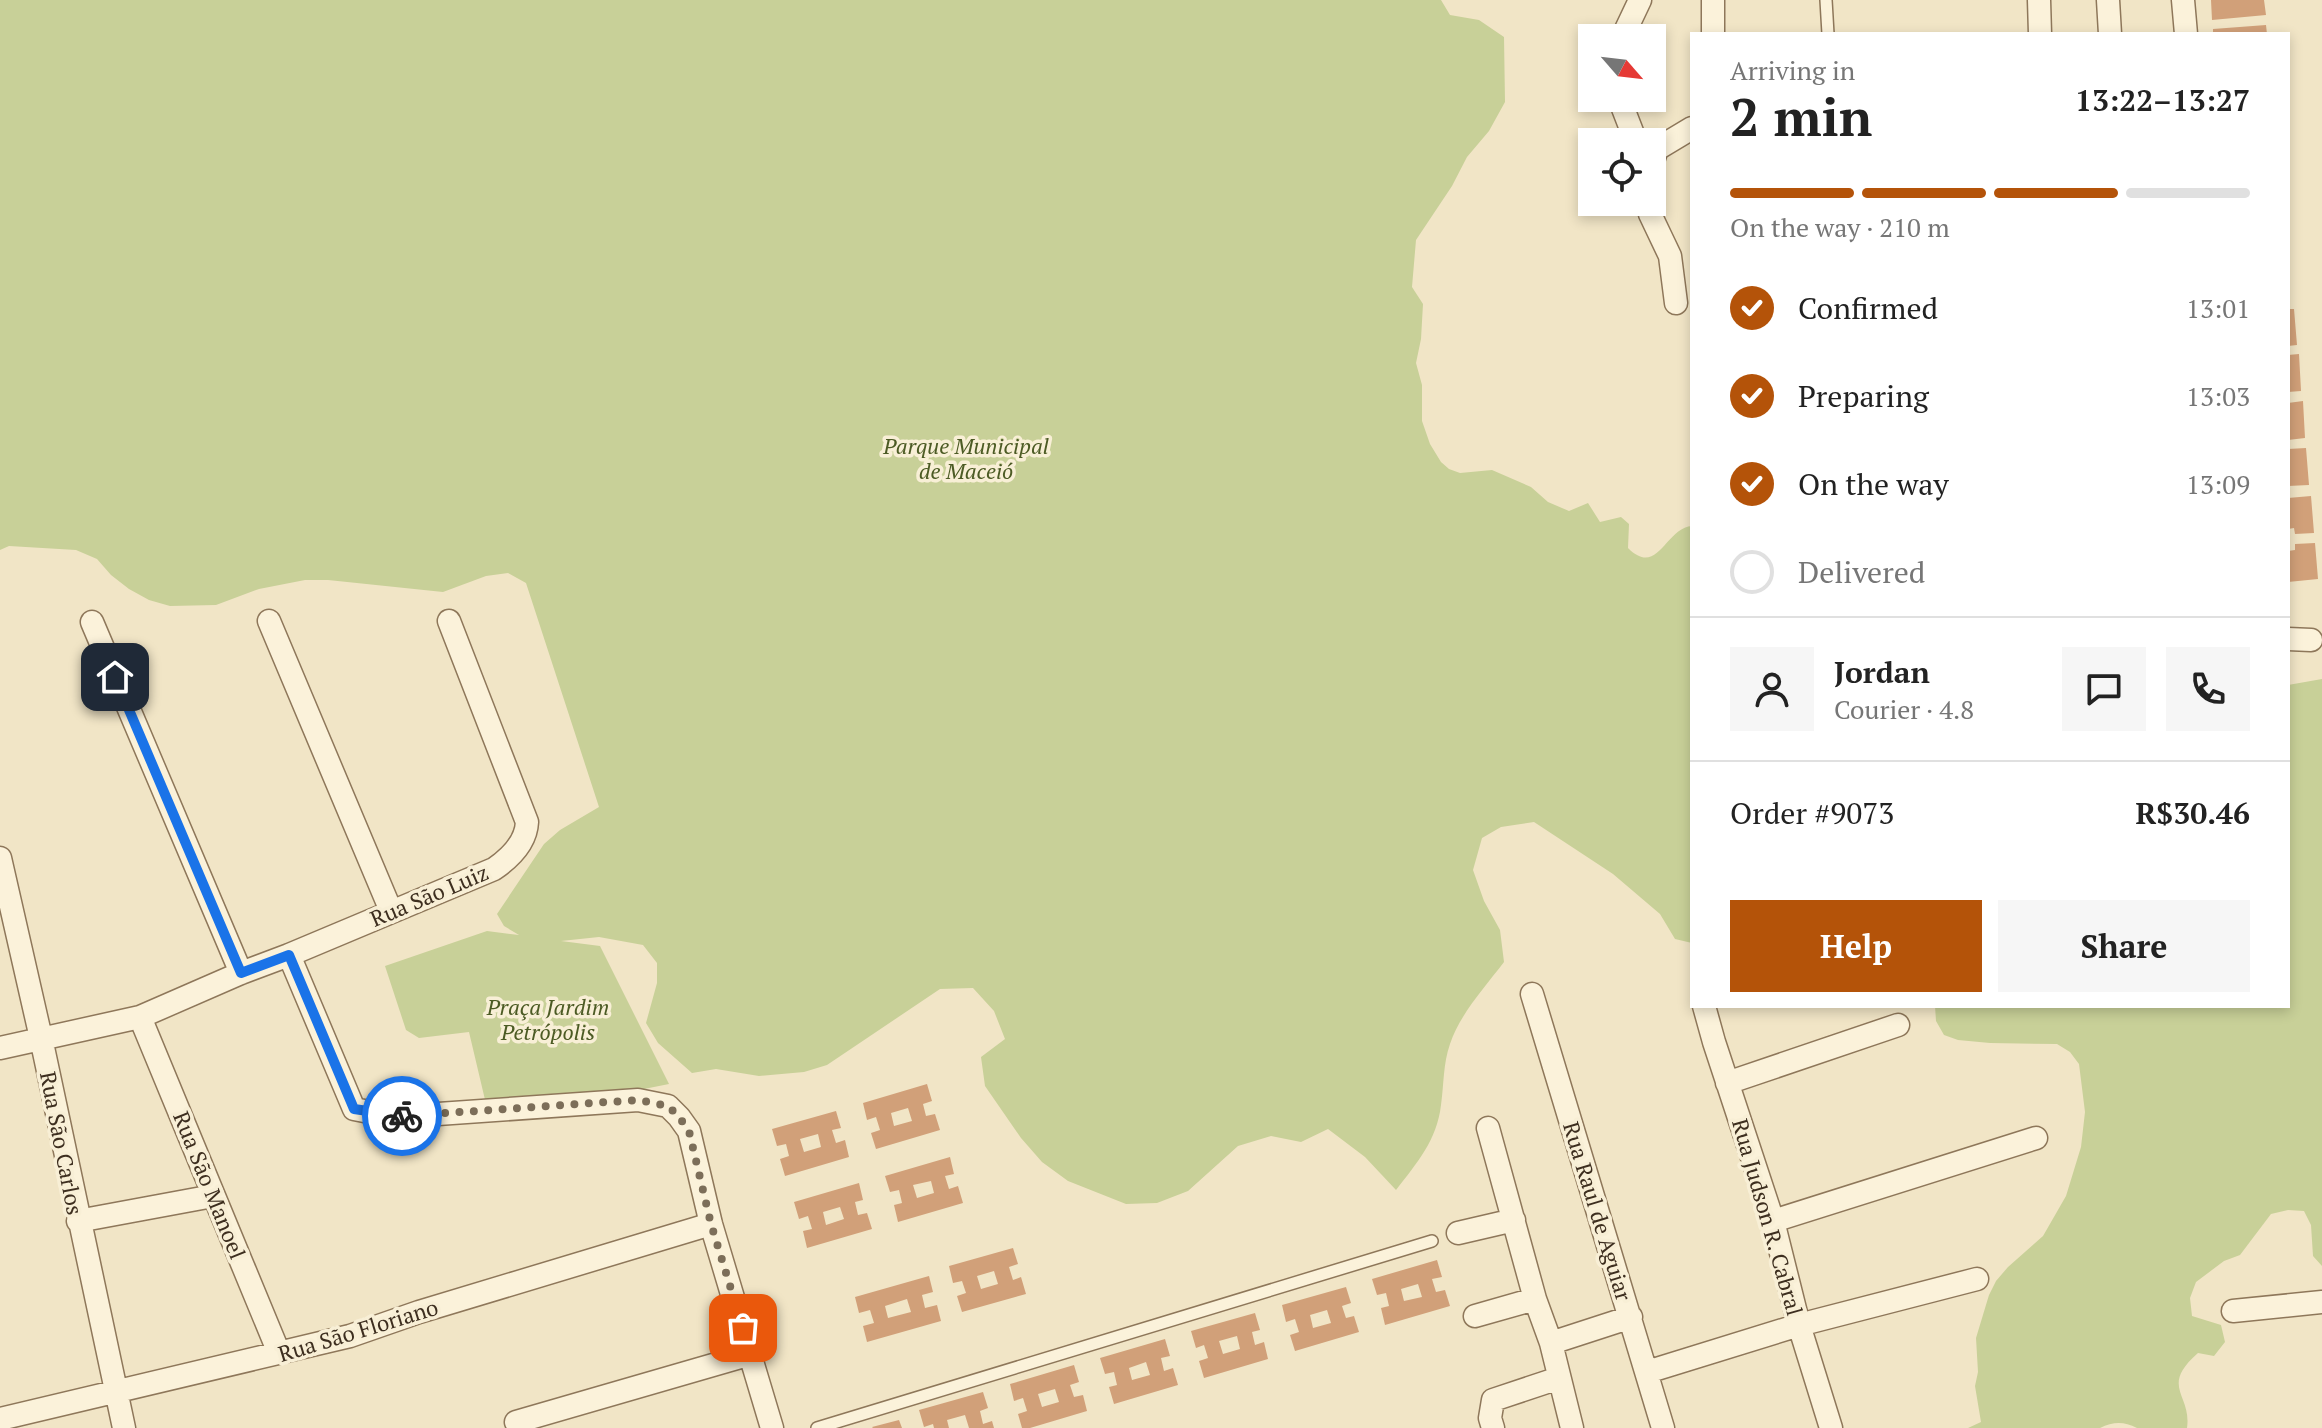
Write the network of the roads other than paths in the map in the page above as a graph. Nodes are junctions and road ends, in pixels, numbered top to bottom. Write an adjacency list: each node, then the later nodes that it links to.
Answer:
1 (1640, 0): 7 (street)
2 (1713, 0): 8 (street)
3 (1826, 0): 9 (lane)
4 (2039, 0): 10 (street)
5 (2108, 0): 11 (street)
6 (2183, 0): 12 (street)
7 (1629, 24)
8 (1713, 32)
9 (1828, 32)
10 (2040, 32)
11 (2110, 32)
12 (2186, 32)
13 (1690, 129): 14 (street)
14 (1666, 144)
15 (1651, 216): 16 (street)
16 (1676, 303)
17 (269, 621): 23 (street)
18 (449, 621): 23 (street, Rua São Luiz)
19 (92, 622): 25 (street)
20 (2290, 639): 21 (street)
21 (2311, 640)
22 (0, 858): 30 (street, Rua São Carlos)
23 (391, 911): 24 (street, Rua São Luiz)
24 (289, 955): 25 (street, Rua São Luiz); 39 (street)
25 (241, 973): 28 (street, Rua São Luiz)
26 (1532, 994): 47 (street, Rua Raul de Aguiar)
27 (1705, 1008): 32 (street, Rua Judson R. Cabral)
28 (140, 1017): 30 (street, Rua São Luiz); 35 (street, Rua São Manoel)
29 (1898, 1025): 32 (street)
30 (41, 1038): 31 (street, Rua São Luiz); 37 (street, Rua São Carlos)
31 (0, 1048)
32 (1727, 1083): 38 (street, Rua Judson R. Cabral)
33 (1488, 1128): 36 (street)
34 (2036, 1138): 38 (street)
35 (213, 1196): 37 (street); 50 (street, Rua São Manoel)
36 (1514, 1220): 40 (street); 43 (street)
37 (78, 1221): 54 (street, Rua São Carlos)
38 (1773, 1221): 48 (street, Rua Judson R. Cabral)
39 (711, 1224): 50 (street, Rua São Floriano); 51 (street)
40 (1458, 1233)
41 (1432, 1241): 59 (lane)
42 (1977, 1279): 48 (street)
43 (1535, 1299): 46 (street); 49 (street)
44 (2322, 1302): 45 (street)
45 (2233, 1311)
46 (1475, 1316)
47 (1631, 1317): 49 (street); 52 (street, Rua Raul de Aguiar)
48 (1799, 1325): 52 (street); 63 (street, Rua Judson R. Cabral)
49 (1551, 1343): 53 (street)
50 (279, 1353): 54 (street, Rua São Floriano)
51 (751, 1354): 56 (street); 58 (street)
52 (1647, 1372): 62 (street, Rua Raul de Aguiar)
53 (1559, 1378): 60 (street); 61 (street)
54 (115, 1392): 55 (street, Rua São Floriano); 57 (street, Rua São Carlos)
55 (0, 1419)
56 (516, 1422)
57 (124, 1428)
58 (772, 1428)
59 (817, 1428)
60 (1493, 1428)
61 (1572, 1428)
62 (1663, 1428)
63 (1831, 1428)

